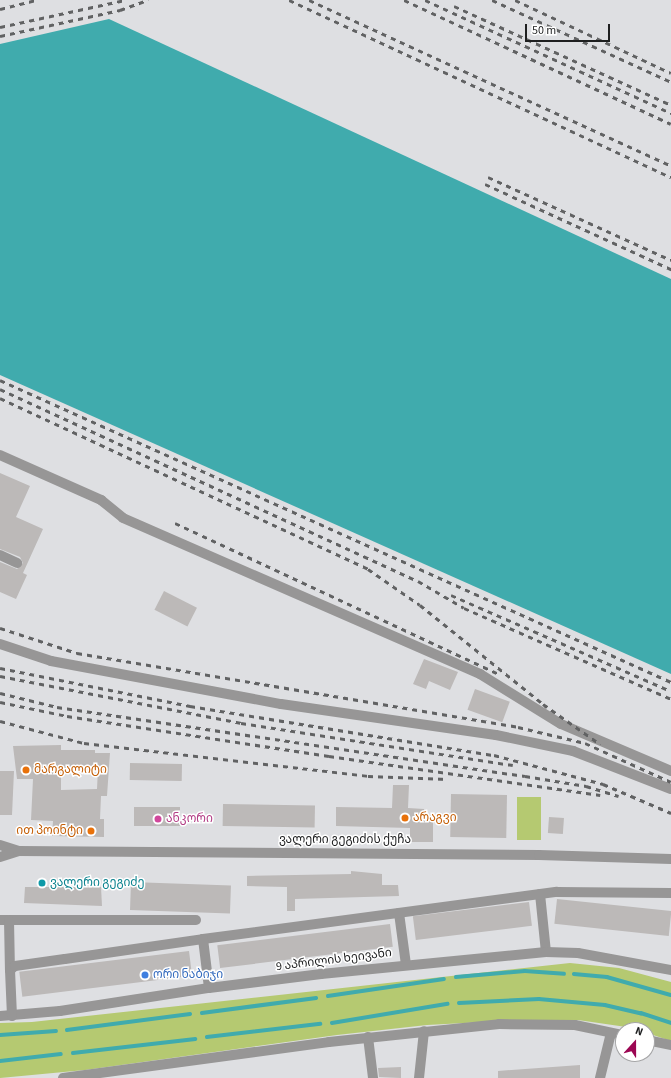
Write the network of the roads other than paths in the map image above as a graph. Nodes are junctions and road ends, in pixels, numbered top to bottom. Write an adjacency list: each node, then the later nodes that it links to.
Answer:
1 (0, 455): 5 (street)
2 (0, 554): 3 (street)
3 (17, 563)
4 (0, 644): 6 (street)
5 (671, 771)
6 (671, 789)
7 (0, 845): 8 (street, ვალერი გეგიძის ქუჩა)
8 (18, 851): 9 (street, ვალერი გეგიძის ქუჩა); 10 (street, ვალერი გეგიძის ქუჩა)
9 (0, 857)
10 (671, 859)
11 (671, 893): 12 (street)
12 (540, 894): 13 (street); 17 (street)
13 (400, 913): 16 (street); 18 (street)
14 (4, 920): 15 (street); 19 (street)
15 (196, 920)
16 (203, 939): 19 (street); 22 (street)
17 (546, 952): 18 (street, 9 აპრილის ხეივანი); 20 (street, 9 აპრილის ხეივანი)
18 (406, 965): 22 (street, 9 აპრილის ხეივანი)
19 (10, 970): 21 (street)
20 (671, 970)
21 (5, 985): 24 (street)
22 (209, 988): 24 (street, 9 აპრილის ხეივანი)
23 (0, 1016): 24 (street, 9 აპრილის ხეივანი)
24 (12, 1016)
25 (424, 1031): 26 (street); 28 (street); 34 (street)
26 (610, 1033): 27 (street); 35 (street)
27 (615, 1034)
28 (368, 1037): 31 (street); 33 (street)
29 (655, 1042): 30 (street)
30 (671, 1046)
31 (98, 1076): 32 (street)
32 (63, 1078)
33 (373, 1078)
34 (419, 1078)
35 (600, 1078)

